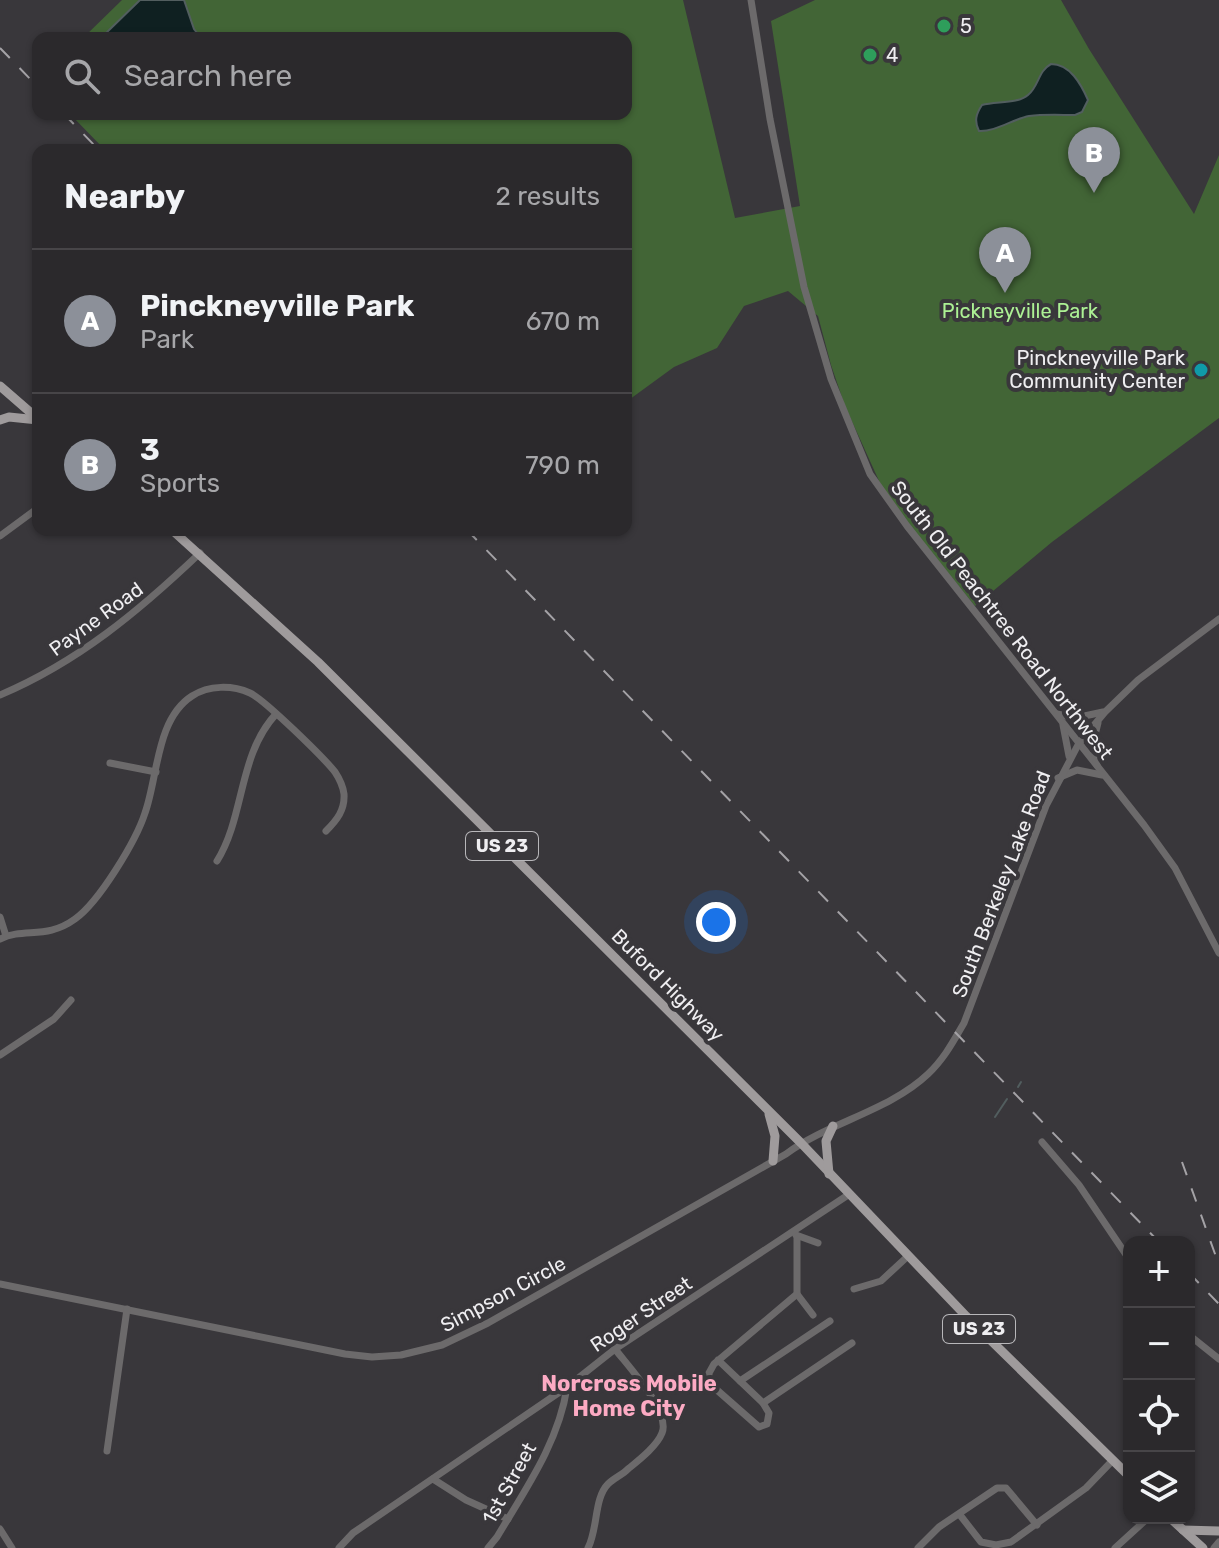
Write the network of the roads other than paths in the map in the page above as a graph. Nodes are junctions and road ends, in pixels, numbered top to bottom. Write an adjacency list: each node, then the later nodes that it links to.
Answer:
1 (751, 0): 13 (street, South Old Peachtree Road Northwest)
2 (0, 386): 3 (main road)
3 (32, 414)
4 (32, 419): 5 (main road)
5 (0, 420)
6 (32, 512): 7 (street)
7 (0, 536)
8 (179, 536): 9 (main road, Buford Highway / US 23)
9 (200, 553): 11 (street, Payne Road); 31 (main road, Buford Highway / US 23)
10 (1219, 619): 14 (street, South Berkeley Lake Road)
11 (0, 695)
12 (276, 714): 20 (street); 23 (street); 24 (street)
13 (1055, 714): 14 (street); 15 (street, South Old Peachtree Road Northwest)
14 (1102, 715): 16 (street, South Berkeley Lake Road); 19 (street)
15 (1063, 723): 16 (street, South Old Peachtree Road Northwest); 17 (street)
16 (1079, 743): 17 (street, South Berkeley Lake Road); 19 (street, South Old Peachtree Road Northwest)
17 (1068, 760): 22 (street, South Berkeley Lake Road)
18 (110, 763): 20 (street)
19 (1097, 767): 21 (street, South Old Peachtree Road Northwest)
20 (156, 772): 26 (street)
21 (1104, 776): 22 (street); 27 (street, South Old Peachtree Road Northwest)
22 (1058, 778): 29 (street, South Berkeley Lake Road)
23 (326, 831)
24 (217, 861)
25 (0, 917): 26 (street)
26 (3, 937)
27 (1219, 953)
28 (71, 1000): 30 (street)
29 (958, 1034): 32 (street, Simpson Circle)
30 (0, 1055)
31 (768, 1111): 34 (main road, Buford Highway / US 23); 35 (main road)
32 (833, 1126): 34 (street, Simpson Circle); 36 (main road)
33 (1042, 1142): 40 (street)
34 (801, 1143): 35 (street, Simpson Circle); 36 (main road, Buford Highway / US 23)
35 (773, 1161): 45 (street, Simpson Circle)
36 (829, 1174): 37 (main road, Buford Highway / US 23)
37 (848, 1195): 38 (street, Roger Street); 41 (main road, Buford Highway / US 23)
38 (794, 1234): 39 (street); 44 (street); 50 (street, Roger Street)
39 (818, 1243)
40 (1123, 1250)
41 (908, 1256): 43 (street); 57 (main road, Buford Highway / US 23)
42 (0, 1284): 45 (street, Simpson Circle)
43 (854, 1289)
44 (797, 1294): 46 (street); 52 (street)
45 (127, 1309): 56 (street)
46 (813, 1315)
47 (830, 1321): 53 (street)
48 (1195, 1340): 51 (street)
49 (852, 1343): 55 (street)
50 (615, 1349): 54 (street, Roger Street); 72 (street)
51 (1219, 1359)
52 (718, 1360): 53 (street); 55 (street)
53 (740, 1381): 55 (street)
54 (567, 1387): 59 (street, Roger Street); 61 (street, 1st Street)
55 (763, 1403)
56 (107, 1451)
57 (1113, 1460): 58 (main road, Buford Highway / US 23); 64 (street)
58 (1123, 1470)
59 (433, 1479): 61 (street); 70 (street, Roger Street)
60 (960, 1515): 64 (street); 64 (street); 73 (street)
61 (508, 1519): 71 (street, 1st Street)
62 (1141, 1524): 74 (street)
63 (1176, 1524): 66 (main road)
64 (1037, 1525)
65 (0, 1529): 69 (street)
66 (1182, 1530): 67 (main road); 75 (main road)
67 (1219, 1531)
68 (1219, 1542): 76 (street)
69 (12, 1548)
70 (339, 1548)
71 (488, 1548)
72 (588, 1548)
73 (918, 1548)
74 (1115, 1548)
75 (1203, 1548)
76 (1214, 1548)

